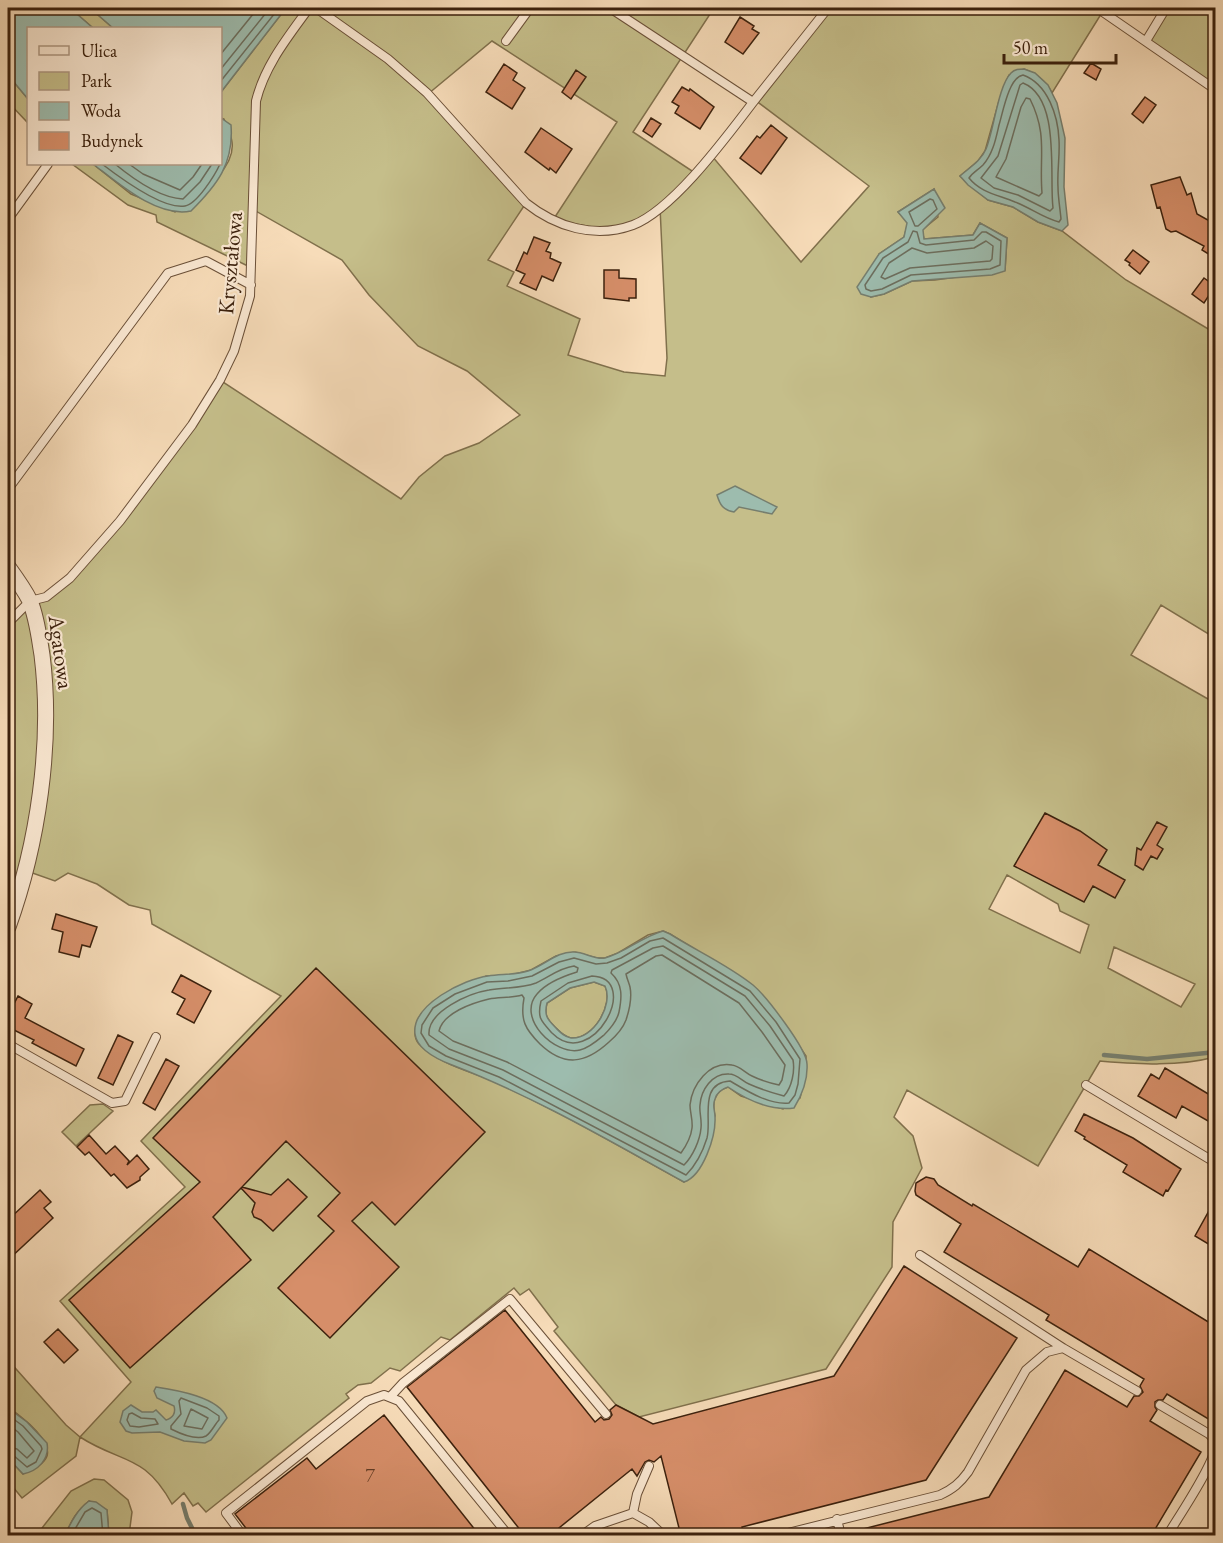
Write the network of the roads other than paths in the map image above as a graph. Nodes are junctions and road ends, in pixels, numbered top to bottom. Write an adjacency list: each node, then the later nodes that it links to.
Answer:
1 (309, 8): 14 (lane, Kryształowa)
2 (316, 8): 11 (lane)
3 (530, 8): 8 (lane)
4 (610, 8): 11 (lane)
5 (828, 8): 11 (lane)
6 (1097, 8): 9 (lane)
7 (1166, 8): 9 (lane)
8 (506, 41)
9 (1146, 41): 10 (lane)
10 (1215, 90)
11 (753, 102)
12 (47, 165): 13 (lane)
13 (8, 219)
14 (250, 285): 15 (lane); 17 (lane, Kryształowa)
15 (8, 489)
16 (8, 567): 17 (street, Agatowa)
17 (30, 601): 18 (lane); 19 (street, Agatowa)
18 (8, 623)
19 (8, 927)
20 (156, 1037): 21 (lane)
21 (8, 1044)
22 (1086, 1085): 23 (lane)
23 (1215, 1163)
24 (920, 1255): 25 (lane)
25 (1064, 1348): 26 (lane); 32 (lane)
26 (1137, 1391)
27 (391, 1396): 29 (lane); 33 (lane); 34 (lane)
28 (1160, 1405): 39 (lane)
29 (606, 1413)
30 (649, 1466): 31 (lane)
31 (633, 1513): 35 (lane); 36 (lane)
32 (837, 1519): 37 (lane); 38 (lane)
33 (243, 1536)
34 (509, 1536)
35 (581, 1536)
36 (664, 1536)
37 (776, 1536)
38 (841, 1536)
39 (1167, 1536)

